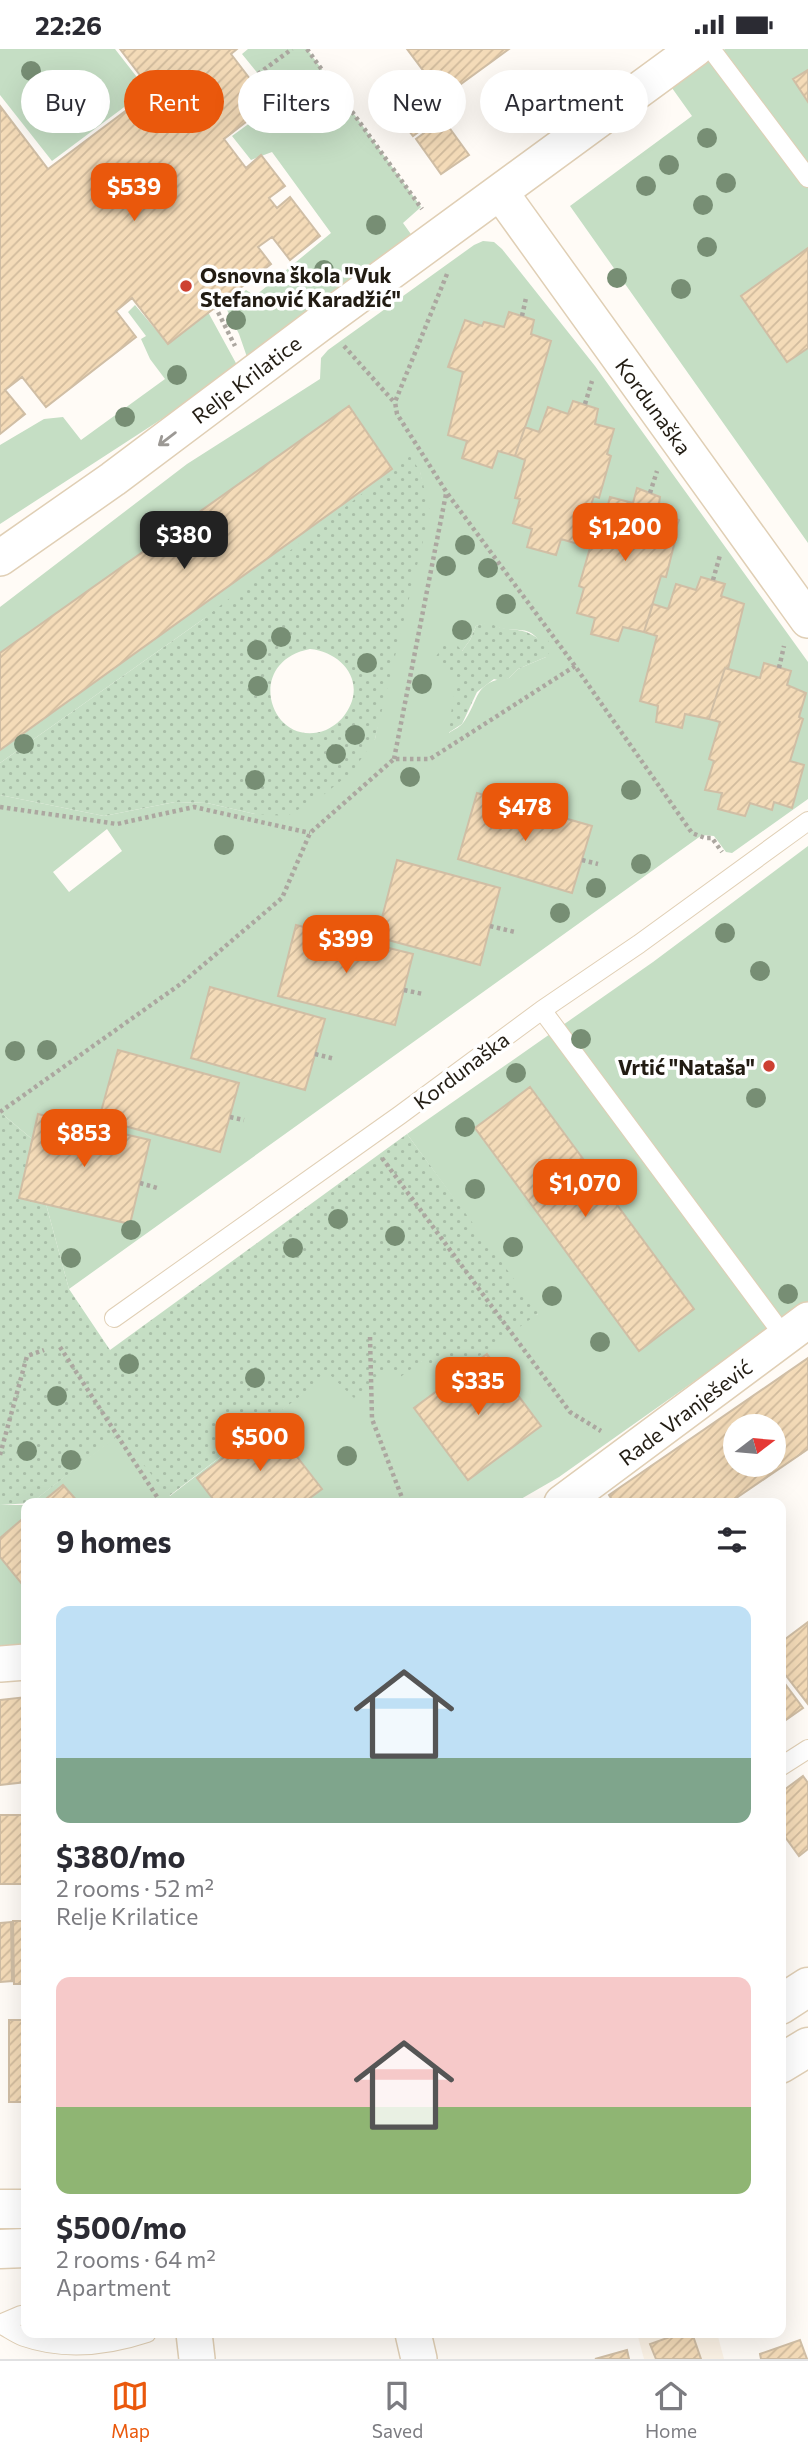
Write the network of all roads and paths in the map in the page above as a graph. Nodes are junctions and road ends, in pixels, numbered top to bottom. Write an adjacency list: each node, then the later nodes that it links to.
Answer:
1 (292, 49): 5 (path)
2 (307, 49): 8 (path)
3 (695, 49): 7 (street, Relje Krilatice)
4 (711, 49): 6 (lane)
5 (263, 70)
6 (808, 178)
7 (500, 192): 8 (street, Relje Krilatice); 23 (street, Kordunaška)
8 (449, 229): 12 (street, Relje Krilatice); 15 (path)
9 (526, 298): 11 (path)
10 (215, 306): 13 (path)
11 (522, 316)
12 (322, 322): 15 (path); 21 (street, Relje Krilatice, one-way to 21)
13 (239, 355)
14 (592, 381): 16 (path)
15 (394, 402): 18 (path)
16 (585, 404)
17 (657, 471): 19 (path)
18 (447, 493): 25 (path); 27 (path)
19 (650, 493)
20 (720, 555): 22 (path)
21 (0, 558)
22 (713, 580)
23 (808, 620)
24 (784, 646): 26 (path)
25 (575, 666): 27 (path); 31 (path)
26 (779, 668)
27 (394, 759): 30 (path)
28 (0, 807): 30 (path)
29 (808, 821): 38 (lane, Kordunaška)
30 (310, 833): 41 (path)
31 (727, 858)
32 (582, 860): 33 (path)
33 (598, 864)
34 (490, 926): 35 (path)
35 (515, 932)
36 (404, 990): 37 (path)
37 (423, 994)
38 (542, 1010): 44 (lane, Kordunaška); 48 (lane)
39 (315, 1054): 40 (path)
40 (335, 1059)
41 (0, 1112)
42 (230, 1117): 43 (path)
43 (244, 1120)
44 (367, 1139): 47 (lane, Kordunaška); 52 (path)
45 (140, 1182): 46 (path)
46 (157, 1188)
47 (114, 1318)
48 (796, 1328): 52 (street, Rade Vranješević)
49 (370, 1337): 55 (path)
50 (60, 1346): 54 (path)
51 (44, 1350): 53 (path)
52 (634, 1452): 56 (street, Rade Vranješević)
53 (0, 1455)
54 (158, 1498)
55 (402, 1498)
56 (569, 1498)
57 (21, 1662): 58 (street)
58 (0, 1664)
59 (808, 1749): 60 (lane)
60 (786, 1763)
61 (808, 1987): 62 (main road)
62 (786, 2001)
63 (808, 2047): 64 (main road)
64 (786, 2060)
65 (0, 2209): 66 (main road)
66 (21, 2209)
67 (21, 2248): 68 (main road)
68 (0, 2249)
69 (21, 2315): 70 (lane)
70 (0, 2324): 71 (lane)
71 (21, 2336)
72 (28, 2338): 73 (lane)
73 (134, 2338)
74 (195, 2338): 76 (street)
75 (414, 2338): 77 (street)
76 (197, 2359)
77 (419, 2359)

